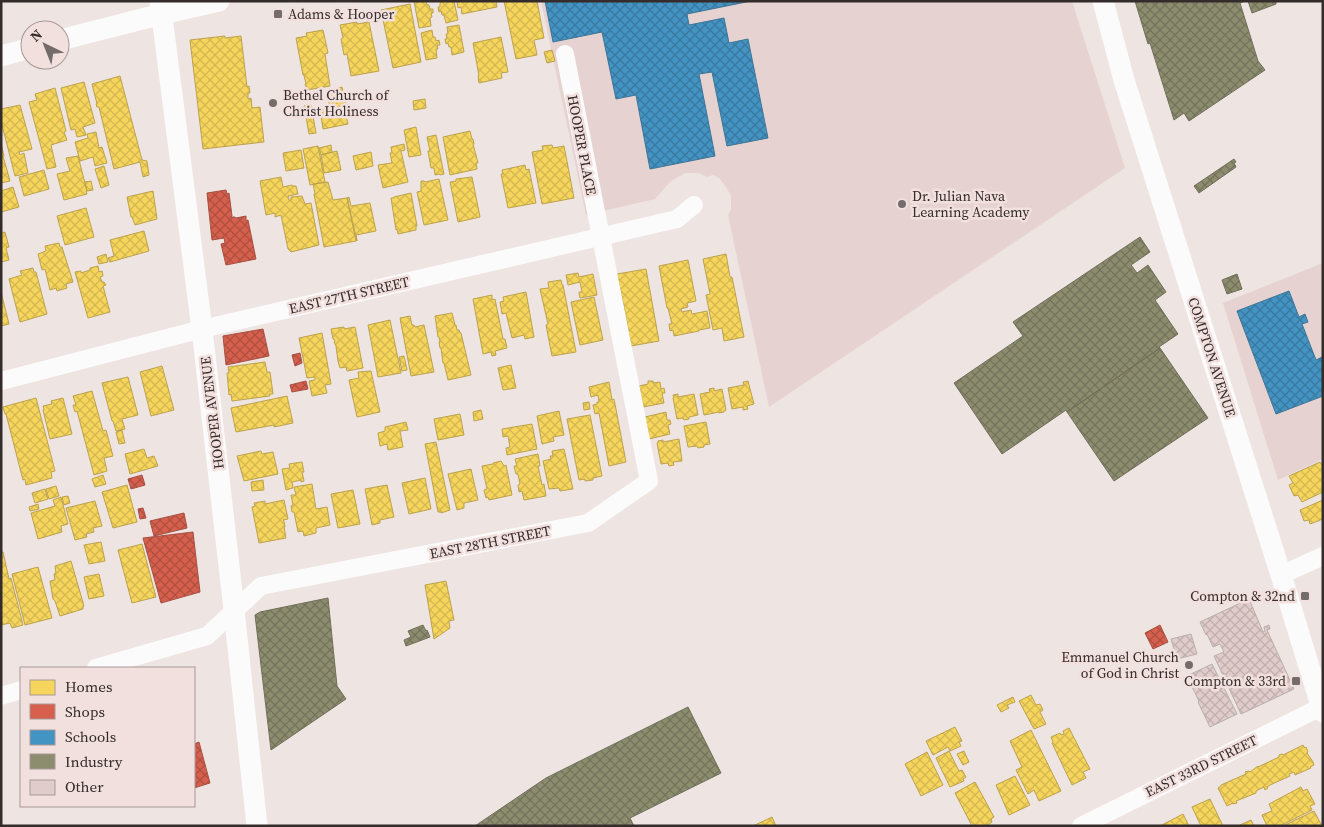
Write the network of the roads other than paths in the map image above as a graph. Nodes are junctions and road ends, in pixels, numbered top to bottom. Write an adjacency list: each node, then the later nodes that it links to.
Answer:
1 (219, 1): 3 (street)
2 (1103, 1): 13 (street, COMPTON AVENUE)
3 (161, 8): 4 (street); 10 (street, HOOPER AVENUE)
4 (70, 37)
5 (20, 51): 7 (street)
6 (565, 54): 9 (street, HOOPER PLACE)
7 (1, 56)
8 (694, 205): 9 (street, EAST 27TH STREET)
9 (600, 236): 10 (street, EAST 27TH STREET); 14 (street, EAST 28TH STREET)
10 (202, 329): 11 (street, EAST 27TH STREET); 14 (street, HOOPER AVENUE)
11 (1, 381)
12 (1323, 556): 13 (street)
13 (1281, 575): 18 (street, COMPTON AVENUE)
14 (234, 610): 15 (street, EAST 28TH STREET); 19 (street, HOOPER AVENUE)
15 (99, 667)
16 (20, 690): 17 (street)
17 (1, 696)
18 (1322, 709): 20 (street, EAST 33RD STREET)
19 (257, 826)
20 (1081, 826)

